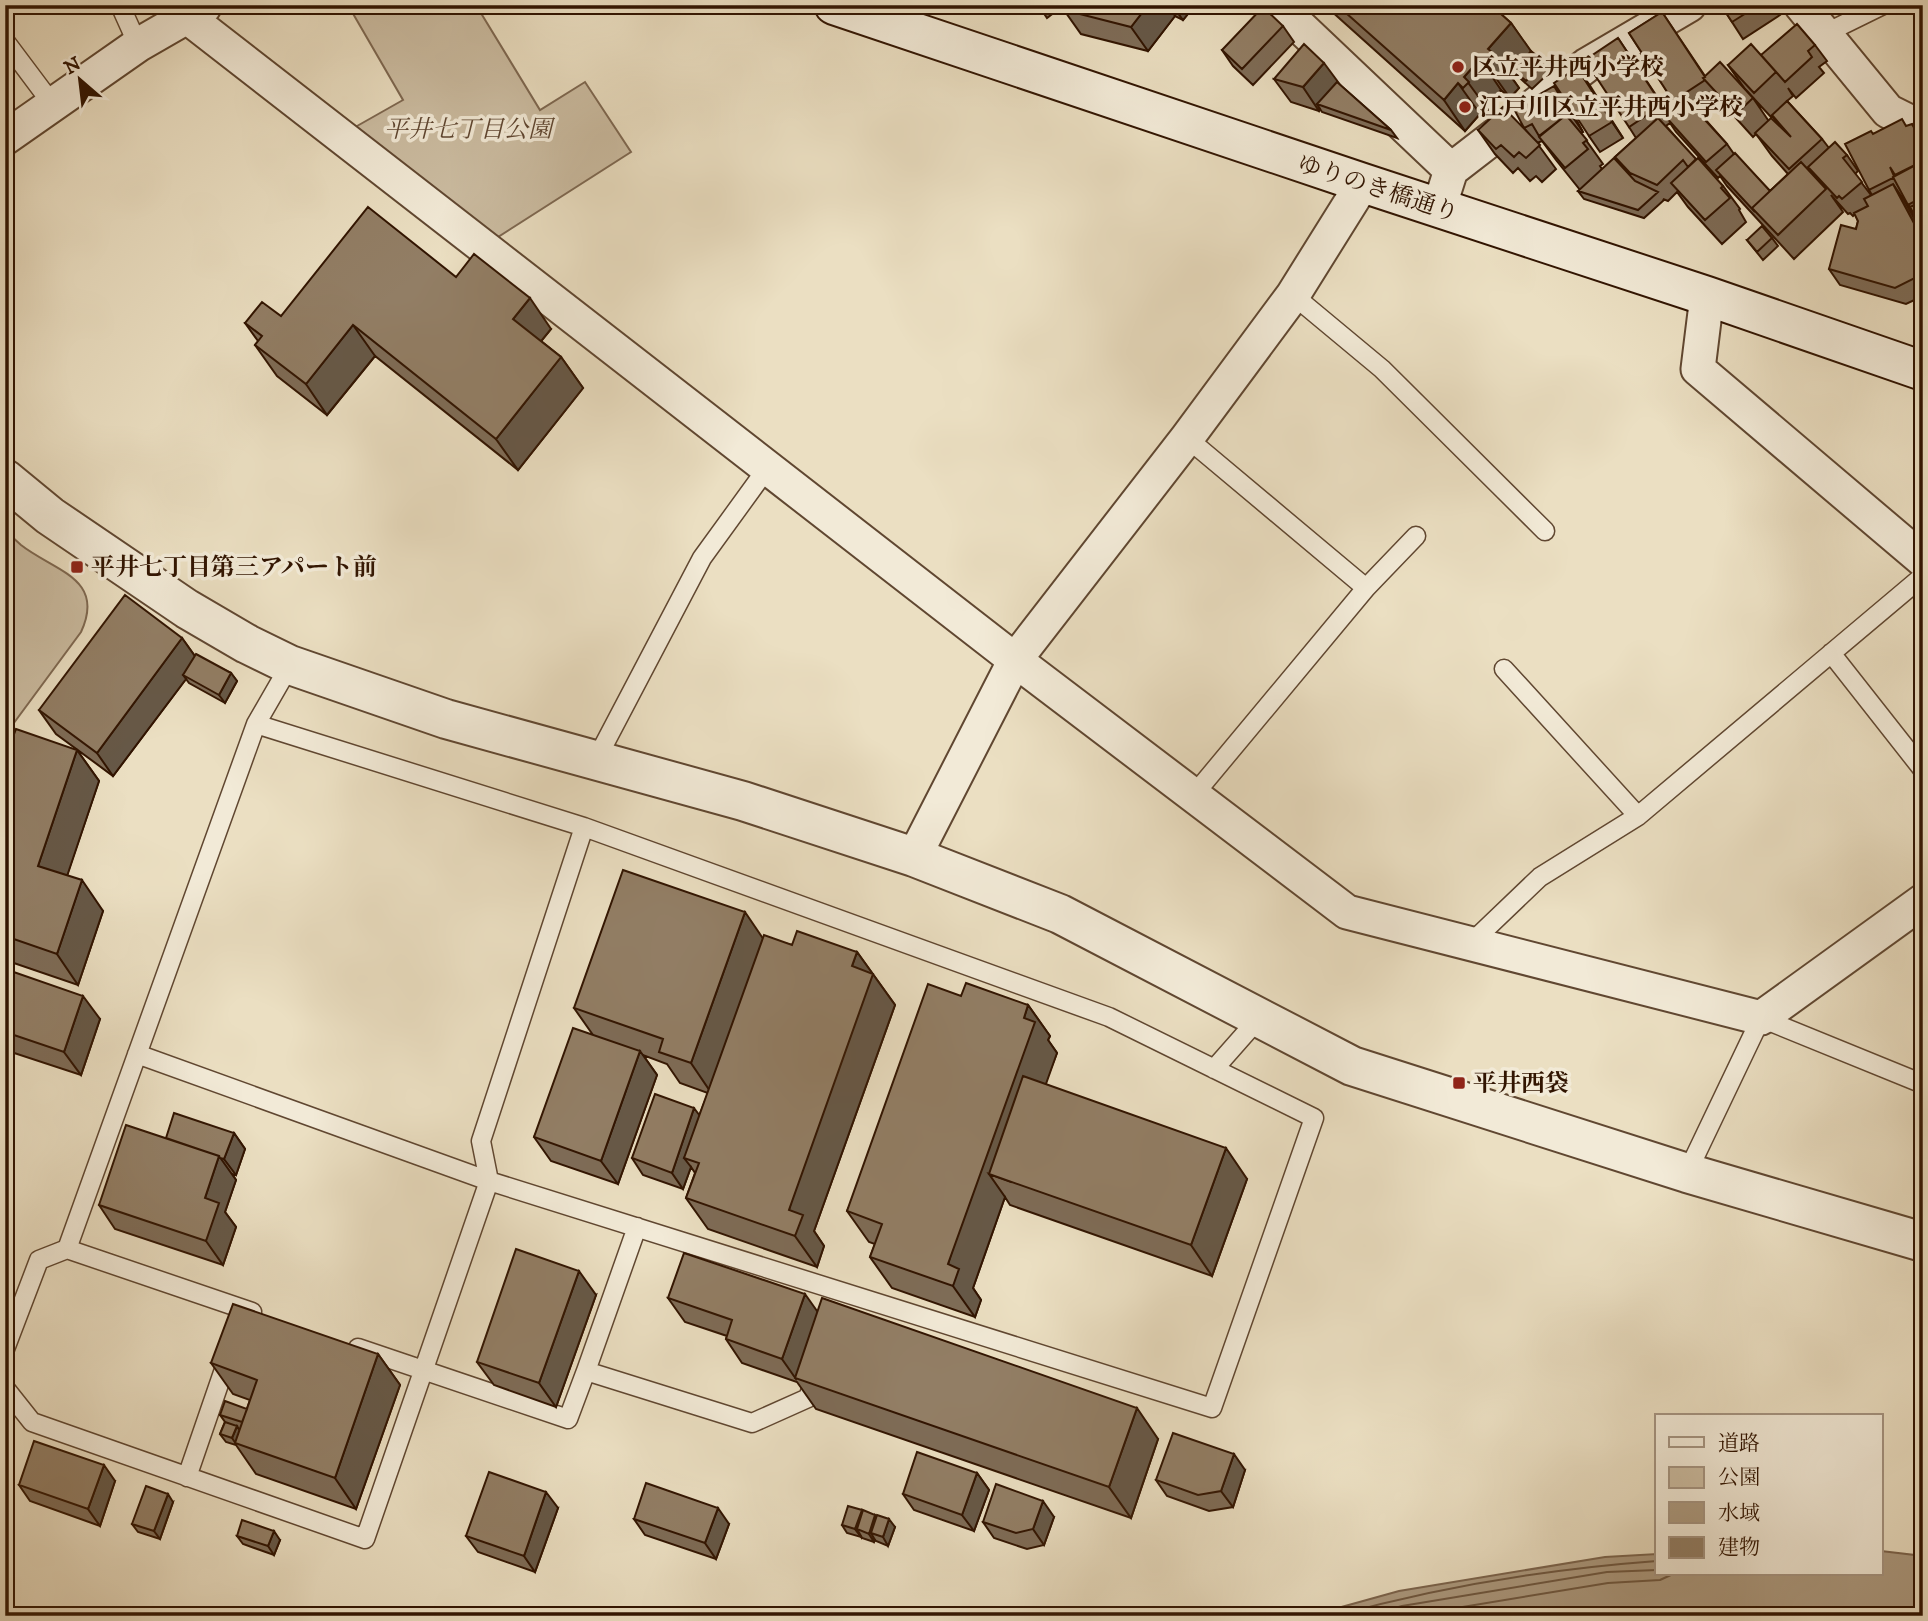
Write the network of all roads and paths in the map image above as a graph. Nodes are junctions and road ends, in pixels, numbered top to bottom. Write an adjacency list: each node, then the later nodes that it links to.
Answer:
1 (120, 5): 10 (lane)
2 (834, 5): 15 (street, ゆりのき橋通り)
3 (1277, 5): 14 (street)
4 (1689, 5): 14 (street)
5 (1801, 5): 8 (street)
6 (1883, 5): 8 (lane)
7 (196, 11): 10 (street); 21 (street)
8 (1825, 34): 12 (street)
9 (5, 41): 11 (lane)
10 (138, 45): 11 (street)
11 (53, 105): 13 (street)
12 (1923, 123)
13 (5, 138)
14 (1451, 170): 16 (street)
15 (1363, 183): 16 (street, ゆりのき橋通り); 17 (street)
16 (1439, 207): 18 (street, ゆりのき橋通り)
17 (1293, 295): 20 (street); 23 (lane)
18 (1707, 296): 19 (street, ゆりのき橋通り); 25 (street)
19 (1923, 371)
20 (1187, 438): 27 (lane); 29 (street)
21 (768, 467): 29 (street); 33 (lane)
22 (5, 479): 30 (street)
23 (1545, 531)
24 (1416, 536): 27 (lane)
25 (1923, 561)
26 (1923, 576): 28 (lane)
27 (1367, 588): 35 (lane)
28 (1831, 653): 34 (lane); 36 (lane)
29 (1015, 660): 35 (street); 38 (street)
30 (290, 665): 32 (lane); 33 (street)
31 (1504, 669): 36 (lane)
32 (256, 724): 37 (lane); 43 (lane)
33 (596, 760): 38 (street)
34 (1923, 770)
35 (1192, 797): 40 (street)
36 (1638, 816): 40 (lane)
37 (584, 827): 44 (lane); 47 (lane)
38 (914, 857): 41 (street)
39 (1923, 901): 42 (street)
40 (1471, 943): 42 (street)
41 (1259, 1018): 44 (lane); 46 (street)
42 (1760, 1018): 45 (lane); 46 (lane)
43 (137, 1054): 47 (lane); 50 (lane)
44 (1214, 1069): 48 (lane)
45 (1923, 1084)
46 (1687, 1173): 49 (street)
47 (489, 1181): 48 (lane); 56 (lane)
48 (637, 1227): 57 (lane)
49 (1923, 1242)
50 (67, 1249): 52 (lane); 54 (lane)
51 (271, 1318): 52 (lane)
52 (241, 1322): 59 (lane)
53 (347, 1344): 56 (lane)
54 (5, 1349)
55 (821, 1358): 57 (lane)
56 (424, 1370): 57 (lane); 59 (lane)
57 (586, 1371)
58 (5, 1388): 59 (lane)
59 (187, 1477)

